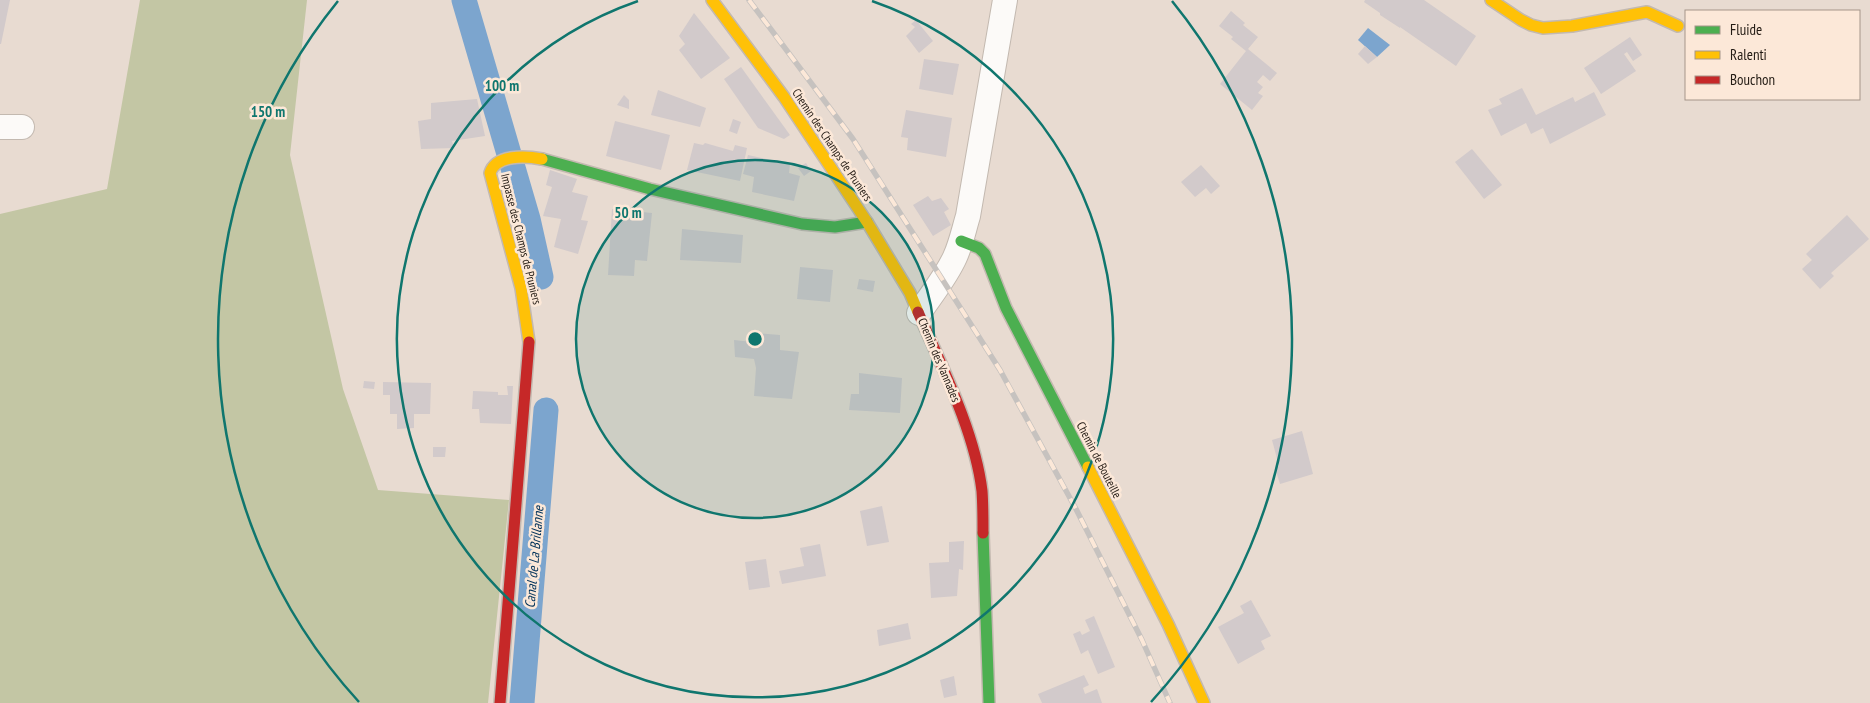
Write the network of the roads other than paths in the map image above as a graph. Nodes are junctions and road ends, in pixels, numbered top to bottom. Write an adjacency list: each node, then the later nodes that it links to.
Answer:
1 (712, 0): 5 (street, Chemin des Champs de Pruniers)
2 (1005, 0): 6 (street, Chemin des Vannades)
3 (1491, 0): 4 (street)
4 (1678, 26)
5 (867, 222): 7 (street, Chemin des Champs de Pruniers); 8 (street, Impasse des Champs de Pruniers)
6 (961, 241): 7 (street, Chemin des Vannades); 10 (street, Chemin de Bouteille)
7 (919, 313): 9 (street, Chemin des Vannades)
8 (500, 703)
9 (989, 703)
10 (1204, 703)

